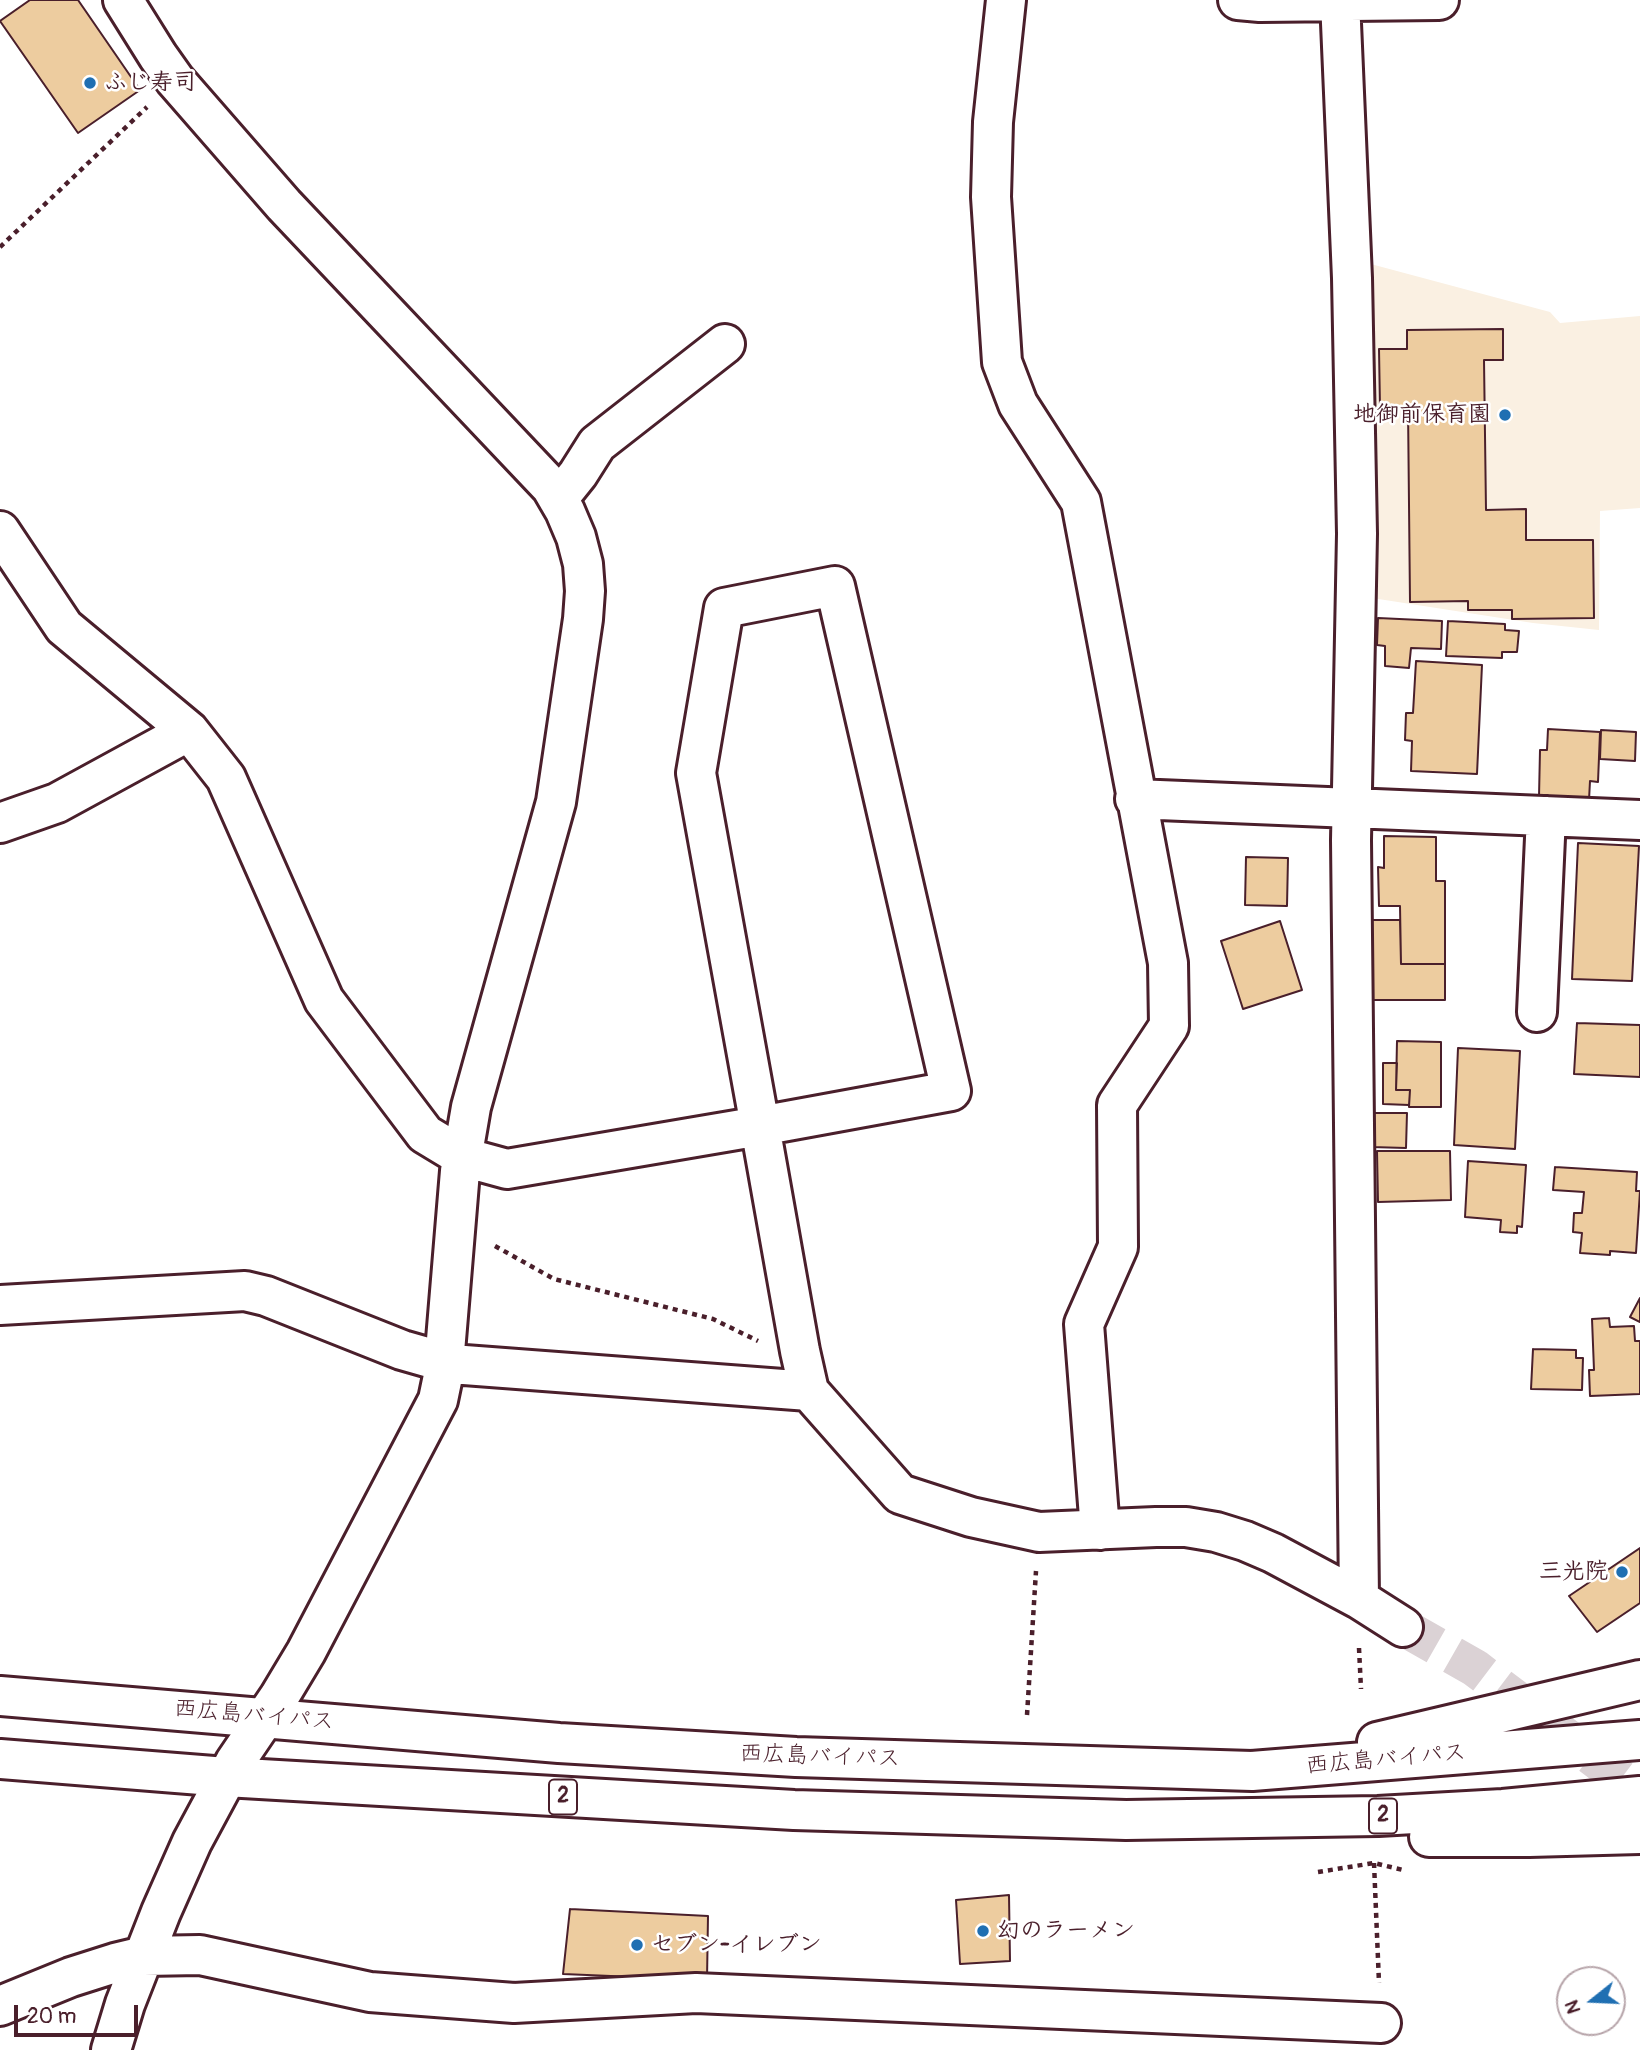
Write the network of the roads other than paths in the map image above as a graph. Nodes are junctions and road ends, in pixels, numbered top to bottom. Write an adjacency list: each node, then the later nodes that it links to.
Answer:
1 (123, 0): 7 (main road)
2 (1006, 0): 10 (main road)
3 (1238, 0): 5 (main road)
4 (1439, 0): 5 (main road)
5 (1340, 1): 11 (main road)
6 (725, 344): 7 (main road)
7 (558, 499): 17 (main road)
8 (0, 531): 9 (main road)
9 (189, 731): 14 (main road); 17 (main road)
10 (1135, 799): 11 (main road); 21 (main road)
11 (1352, 808): 12 (main road); 22 (main road)
12 (1546, 816): 13 (main road); 15 (main road)
13 (1640, 820)
14 (0, 823)
15 (1537, 1012)
16 (760, 1126): 16 (main road); 17 (main road); 20 (main road)
17 (463, 1157): 19 (main road)
18 (0, 1305): 19 (main road)
19 (444, 1362): 20 (main road); 26 (main road)
20 (809, 1391): 21 (main road)
21 (1100, 1530): 22 (main road)
22 (1359, 1599): 23 (main road)
23 (1404, 1627)
24 (1640, 1680): 29 (main road)
25 (0, 1696): 26 (main road, 西広島バイパス)
26 (265, 1717): 29 (main road, 西広島バイパス); 30 (main road)
27 (1640, 1740): 29 (main road, 西広島バイパス)
28 (0, 1759): 30 (main road, 2)
29 (1252, 1771)
30 (226, 1777): 32 (main road, 2); 34 (main road)
31 (1640, 1796): 32 (main road, 2)
32 (1126, 1820): 33 (main road)
33 (1640, 1834)
34 (144, 1956): 35 (main road); 36 (main road); 37 (main road)
35 (0, 2006)
36 (1381, 2023)
37 (111, 2050)

